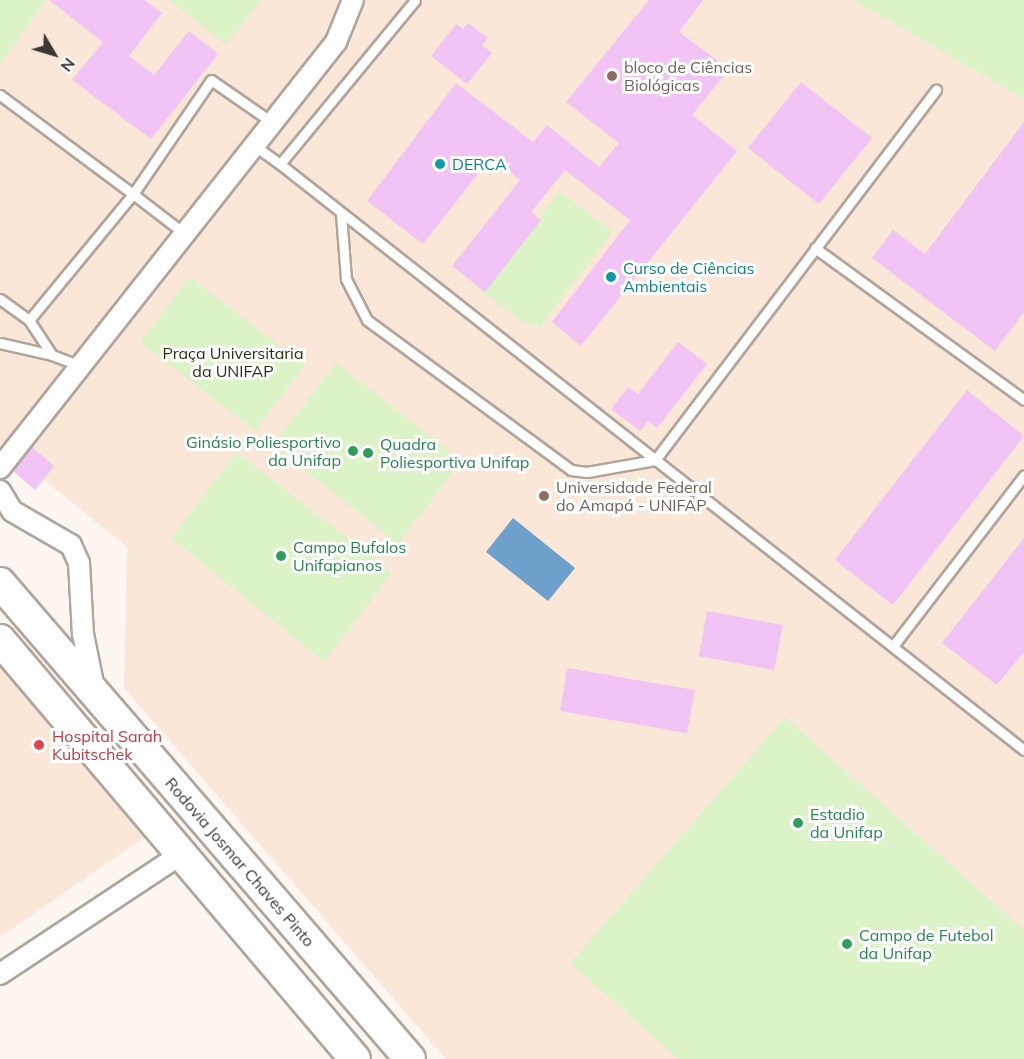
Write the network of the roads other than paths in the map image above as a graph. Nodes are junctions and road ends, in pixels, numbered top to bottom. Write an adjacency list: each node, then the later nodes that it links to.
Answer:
1 (353, 0): 5 (street)
2 (415, 0): 7 (lane)
3 (936, 90): 11 (lane)
4 (0, 95): 8 (lane)
5 (273, 123): 6 (street); 8 (lane)
6 (255, 146): 7 (lane); 10 (street)
7 (280, 164): 9 (lane)
8 (133, 194): 10 (lane); 13 (lane)
9 (341, 214): 18 (lane); 18 (lane)
10 (186, 235): 16 (street)
11 (815, 248): 17 (lane); 18 (lane)
12 (0, 299): 13 (lane)
13 (29, 320): 15 (lane)
14 (0, 343): 15 (lane)
15 (52, 356): 16 (lane)
16 (82, 367): 19 (street)
17 (1024, 399)
18 (655, 460): 24 (lane)
19 (0, 468)
20 (1024, 475): 24 (lane)
21 (0, 491): 25 (street)
22 (0, 583): 25 (main road, Rodovia Josmar Chaves Pinto)
23 (0, 640): 27 (main road)
24 (893, 646): 26 (lane)
25 (96, 694): 30 (main road, Rodovia Josmar Chaves Pinto)
26 (1024, 750)
27 (181, 854): 28 (street); 29 (main road)
28 (0, 974)
29 (355, 1059)
30 (410, 1059)

